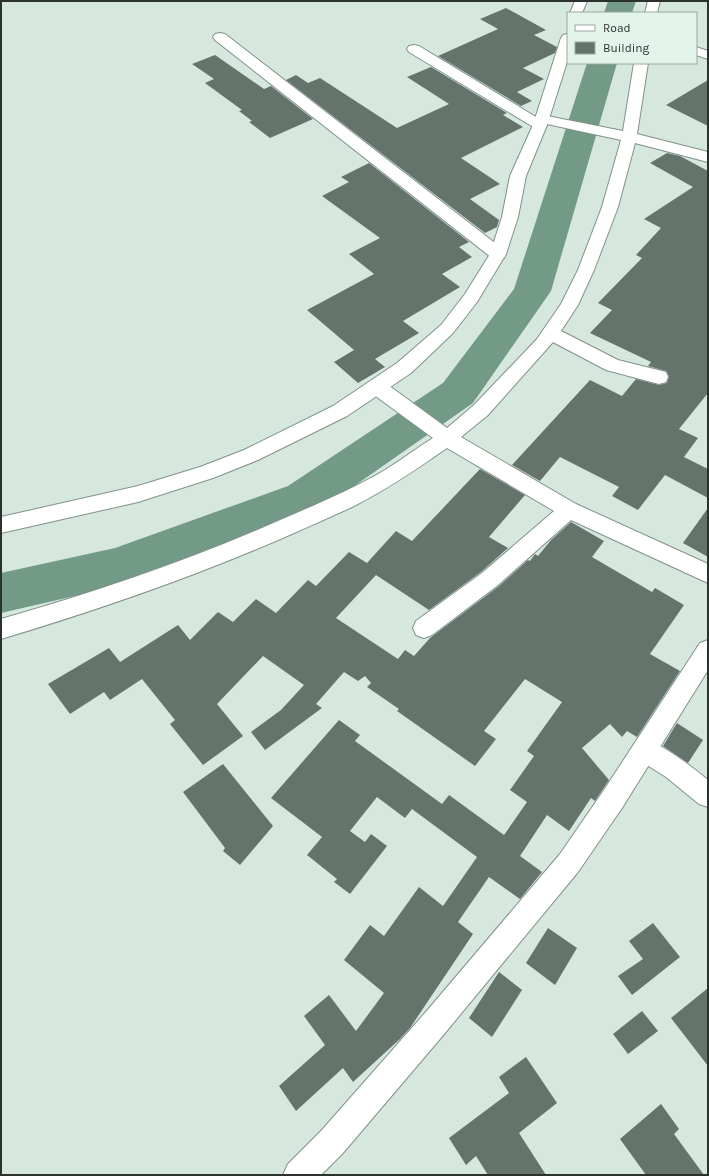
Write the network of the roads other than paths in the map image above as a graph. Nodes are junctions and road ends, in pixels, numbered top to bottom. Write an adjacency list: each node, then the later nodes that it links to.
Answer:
1 (581, 1): 3 (street)
2 (654, 1): 4 (street)
3 (576, 12)
4 (651, 12)
5 (220, 37): 14 (street)
6 (567, 41): 11 (street)
7 (414, 49): 11 (street)
8 (697, 51): 9 (street)
9 (708, 54)
10 (641, 64): 12 (street)
11 (541, 122): 12 (street); 14 (street)
12 (621, 135): 13 (street); 15 (street)
13 (708, 157)
14 (498, 254): 17 (street)
15 (550, 333): 16 (street); 18 (street)
16 (659, 377)
17 (377, 387): 18 (street); 20 (street)
18 (441, 434): 19 (street); 23 (street)
19 (569, 510): 21 (street); 22 (street)
20 (1, 526)
21 (708, 574)
22 (424, 628)
23 (1, 629)
24 (708, 650): 25 (street)
25 (645, 750): 26 (street); 27 (street)
26 (708, 794)
27 (299, 1175)

